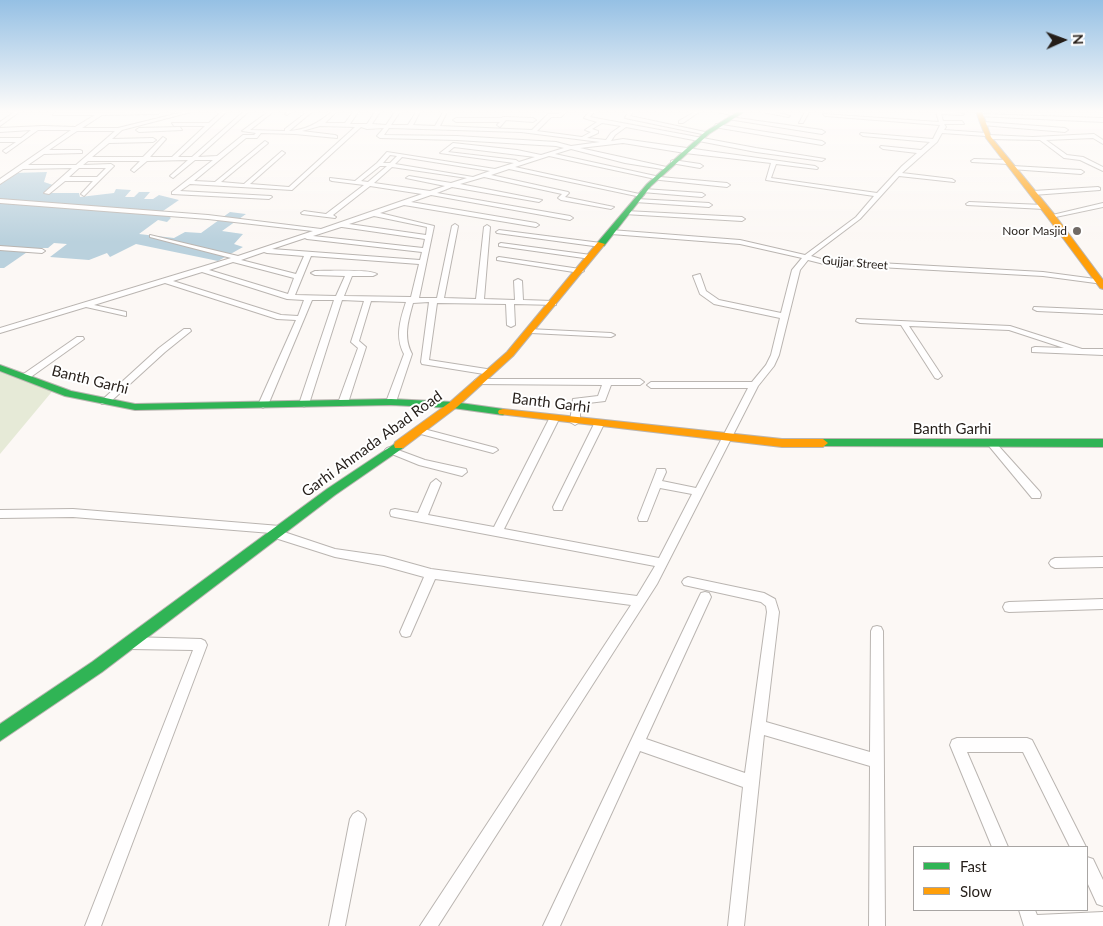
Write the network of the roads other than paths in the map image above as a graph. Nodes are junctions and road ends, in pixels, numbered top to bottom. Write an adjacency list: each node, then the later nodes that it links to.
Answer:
1 (39, 155): 37 (street)
2 (89, 155): 26 (street)
3 (148, 155): 27 (street)
4 (177, 155): 23 (street)
5 (196, 155): 24 (street)
6 (222, 155): 25 (street)
7 (250, 155): 58 (street)
8 (279, 155): 62 (street)
9 (328, 155): 62 (street)
10 (387, 155): 32 (street)
11 (401, 155): 33 (street)
12 (402, 155): 43 (street)
13 (460, 155): 31 (street)
14 (544, 155): 31 (street)
15 (545, 155): 50 (street)
16 (600, 155): 34 (street)
17 (680, 155): 34 (street, Garhi Ahmada Abad Road)
18 (719, 155): 30 (street)
19 (805, 155): 28 (street)
20 (919, 155): 45 (street)
21 (1004, 155): 35 (street)
22 (1064, 155): 41 (street)
23 (174, 158): 24 (street); 27 (street)
24 (193, 158): 25 (street); 47 (street)
25 (218, 158): 56 (street)
26 (84, 159): 27 (street); 38 (street)
27 (144, 159): 42 (street)
28 (822, 159)
29 (974, 161): 35 (street)
30 (774, 162): 40 (street); 70 (street)
31 (520, 163): 39 (street)
32 (379, 164): 33 (street); 57 (street)
33 (391, 165): 49 (street); 59 (street)
34 (670, 165): 36 (street); 50 (street, Garhi Ahmada Abad Road)
35 (1010, 165): 44 (street); 66 (street)
36 (700, 166)
37 (22, 167): 38 (street); 55 (street)
38 (76, 167): 51 (street); 52 (street)
39 (507, 167): 43 (street); 71 (street)
40 (815, 168)
41 (1103, 169)
42 (134, 170)
43 (496, 171): 46 (street)
44 (1081, 172)
45 (898, 174): 54 (street); 70 (street)
46 (484, 175): 49 (street); 81 (street)
47 (173, 176)
48 (409, 178): 60 (street)
49 (474, 178): 60 (street)
50 (657, 178): 61 (street); 71 (street, Garhi Ahmada Abad Road)
51 (63, 179): 52 (street); 67 (street)
52 (98, 179): 68 (street)
53 (332, 179): 57 (street)
54 (952, 181)
55 (0, 182)
56 (189, 182): 58 (street); 64 (street)
57 (357, 182): 59 (street)
58 (216, 184): 62 (street)
59 (369, 184): 65 (street); 87 (street)
60 (454, 184): 65 (street); 74 (street)
61 (727, 185)
62 (245, 186)
63 (1098, 189): 66 (street)
64 (174, 193): 72 (street); 73 (street)
65 (429, 193): 77 (street); 82 (street)
66 (1033, 193): 83 (street)
67 (47, 194)
68 (84, 194)
69 (702, 195): 71 (street)
70 (879, 195): 109 (street)
71 (641, 196): 79 (street); 85 (street, Garhi Ahmada Abad Road)
72 (269, 197)
73 (168, 198)
74 (526, 198): 75 (street); 82 (street)
75 (539, 200)
76 (0, 201): 95 (street)
77 (402, 203): 86 (street); 92 (street)
78 (969, 204): 83 (street)
79 (710, 205)
80 (1103, 205): 83 (street)
81 (611, 207)
82 (518, 208): 88 (street)
83 (1048, 212): 122 (street)
84 (304, 213): 87 (street)
85 (626, 213): 89 (street); 97 (street, Garhi Ahmada Abad Road)
86 (373, 214): 90 (street); 100 (street)
87 (328, 216): 90 (street)
88 (570, 218)
89 (742, 219)
90 (354, 220): 91 (street)
91 (339, 225): 95 (street); 100 (street)
92 (536, 225)
93 (455, 226): 128 (street)
94 (487, 227): 129 (street)
95 (322, 231): 99 (street)
96 (499, 232): 102 (street)
97 (611, 232): 102 (street, Garhi Ahmada Abad Road); 109 (street, Gujjar Street)
98 (152, 236): 110 (street)
99 (304, 237): 104 (street); 106 (street)
100 (428, 237): 104 (street)
101 (501, 245): 108 (street)
102 (601, 245): 108 (street, Garhi Ahmada Abad Road)
103 (0, 248): 105 (street)
104 (425, 250): 112 (street)
105 (42, 251)
106 (261, 251): 107 (street); 110 (street)
107 (308, 254): 112 (street); 119 (street)
108 (591, 257): 114 (street, Garhi Ahmada Abad Road)
109 (806, 257): 122 (street, Gujjar Street); 137 (street)
110 (236, 259): 113 (street); 119 (street)
111 (499, 259): 114 (street)
112 (424, 262): 127 (street)
113 (202, 270): 120 (street); 123 (street)
114 (580, 271): 132 (street, Garhi Ahmada Abad Road)
115 (315, 273): 116 (street)
116 (350, 274): 117 (street); 125 (street)
117 (373, 274)
118 (697, 276): 137 (street)
119 (298, 277): 123 (street)
120 (166, 281): 133 (street); 138 (street)
121 (518, 281): 131 (street)
122 (1102, 283)
123 (290, 297): 124 (street)
124 (309, 298): 125 (street); 138 (street)
125 (339, 298): 126 (street); 162 (street)
126 (368, 299): 127 (street); 161 (street)
127 (412, 300): 128 (street); 160 (street)
128 (437, 301): 129 (street); 151 (street)
129 (480, 301): 130 (street)
130 (510, 302): 131 (street); 141 (street)
131 (519, 302): 132 (street)
132 (554, 303): 144 (street, Garhi Ahmada Abad Road)
133 (88, 305): 136 (street); 142 (street)
134 (1038, 309): 135 (street)
135 (1103, 312)
136 (123, 314)
137 (784, 316): 157 (street)
138 (299, 318): 163 (street)
139 (860, 321): 140 (street)
140 (903, 323): 148 (street); 152 (street)
141 (511, 324)
142 (0, 331)
143 (187, 331): 159 (street)
144 (531, 331): 145 (street); 151 (street, Garhi Ahmada Abad Road)
145 (611, 335)
146 (80, 339): 153 (street)
147 (1036, 350): 148 (street)
148 (1083, 352): 149 (street)
149 (1103, 352)
150 (0, 368): 153 (street, Banth Garhi)
151 (490, 372): 154 (street, Garhi Ahmada Abad Road)
152 (938, 376)
153 (25, 377): 159 (street, Banth Garhi)
154 (478, 382): 155 (street); 164 (street, Garhi Ahmada Abad Road)
155 (607, 382): 156 (street); 166 (street)
156 (640, 382)
157 (754, 385): 158 (street); 169 (street)
158 (651, 386)
159 (106, 402): 163 (street, Banth Garhi)
160 (391, 402): 161 (street, Banth Garhi); 164 (street, Banth Garhi)
161 (343, 403): 162 (street, Banth Garhi)
162 (304, 404): 163 (street, Banth Garhi)
163 (263, 405)
164 (453, 405): 165 (street, Banth Garhi); 168 (street, Garhi Ahmada Abad Road)
165 (554, 419): 166 (street, Banth Garhi); 186 (street)
166 (575, 422): 167 (street, Banth Garhi)
167 (599, 424): 169 (street, Banth Garhi); 180 (street)
168 (420, 431): 172 (street, Garhi Ahmada Abad Road); 173 (street)
169 (727, 438): 171 (street, Banth Garhi); 178 (street)
170 (1103, 443): 171 (street, Banth Garhi)
171 (992, 444): 179 (street)
172 (390, 450): 174 (street); 185 (street, Garhi Ahmada Abad Road)
173 (493, 450)
174 (462, 472)
175 (661, 472): 177 (street)
176 (436, 483): 183 (street)
177 (657, 484): 178 (street); 184 (street)
178 (699, 492): 188 (street)
179 (1036, 495)
180 (558, 507)
181 (396, 513): 183 (street)
182 (0, 514): 185 (street)
183 (421, 518): 186 (street)
184 (643, 518)
185 (278, 532): 190 (street); 198 (street, Garhi Ahmada Abad Road)
186 (497, 533): 188 (street)
187 (1103, 562): 189 (street)
188 (662, 563): 193 (street)
189 (1055, 563)
190 (431, 574): 193 (street); 197 (street)
191 (688, 582): 199 (street)
192 (705, 597): 201 (street)
193 (640, 600): 213 (street)
194 (1103, 604): 195 (street)
195 (1009, 608)
196 (877, 631): 202 (street)
197 (406, 632)
198 (130, 643): 200 (street, Garhi Ahmada Abad Road); 211 (street)
199 (758, 726): 202 (street); 203 (street)
200 (0, 733)
201 (638, 743): 203 (street); 214 (street)
202 (877, 761): 216 (street)
203 (751, 782): 215 (street)
204 (358, 819): 212 (street)
205 (1000, 846): 206 (street)
206 (1078, 846)
207 (1088, 867): 208 (street)
208 (1103, 898)
209 (1026, 911): 210 (street)
210 (1103, 920)
211 (93, 926)
212 (337, 926)
213 (428, 926)
214 (550, 926)
215 (736, 926)
216 (878, 926)

